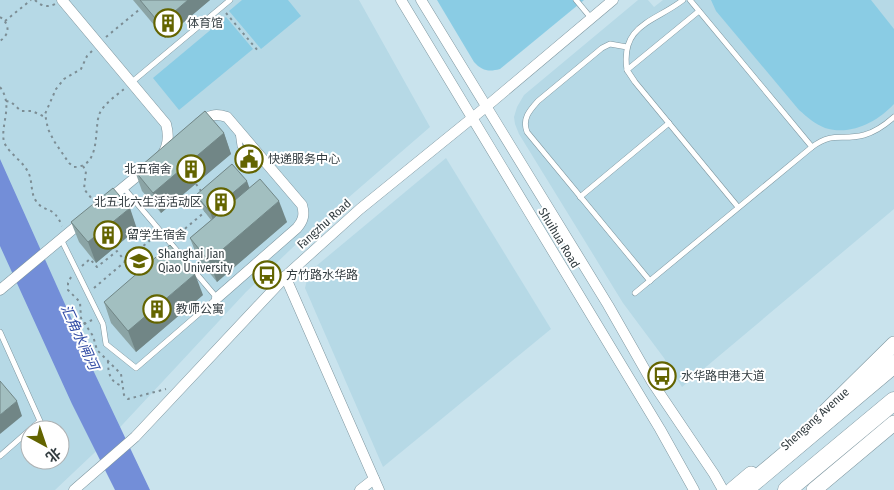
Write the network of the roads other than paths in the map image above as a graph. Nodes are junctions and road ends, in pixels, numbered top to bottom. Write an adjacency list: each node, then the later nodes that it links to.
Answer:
1 (230, 0): 13 (lane)
2 (401, 0): 15 (street, Shuihua Road)
3 (421, 0): 14 (street, Shuihua Road)
4 (576, 0): 10 (lane)
5 (613, 0): 10 (street, Fangzhu Road)
6 (683, 0): 11 (lane)
7 (690, 0): 9 (lane)
8 (58, 2): 13 (street)
9 (699, 11): 12 (lane); 21 (lane)
10 (591, 19): 14 (street, Fangzhu Road)
11 (627, 47): 12 (lane); 25 (lane)
12 (628, 70): 17 (lane)
13 (132, 82): 22 (street)
14 (487, 106): 15 (street, Fangzhu Road); 44 (street, Shuihua Road)
15 (472, 117): 28 (street, Fangzhu Road); 43 (street, Shuihua Road)
16 (894, 118): 21 (lane)
17 (669, 123): 25 (lane); 26 (lane)
18 (194, 127): 19 (street)
19 (238, 129): 23 (lane); 32 (street)
20 (179, 139): 22 (street)
21 (812, 147): 26 (lane)
22 (165, 150): 24 (street)
23 (246, 156)
24 (123, 187): 27 (street); 32 (lane)
25 (580, 197): 29 (lane)
26 (738, 208): 29 (lane)
27 (64, 237): 30 (street); 32 (lane)
28 (285, 276): 39 (street); 40 (street, Fangzhu Road)
29 (650, 281): 31 (lane)
30 (3, 288)
31 (635, 293)
32 (217, 298)
33 (0, 332): 38 (lane)
34 (894, 344): 45 (main road, Shengang Avenue)
35 (894, 364): 46 (highway)
36 (894, 401): 47 (highway)
37 (894, 423): 48 (main road)
38 (0, 456)
39 (374, 479): 41 (street); 42 (street)
40 (74, 490)
41 (360, 490)
42 (379, 490)
43 (694, 490)
44 (723, 490)
45 (732, 490)
46 (744, 490)
47 (787, 490)
48 (814, 490)

